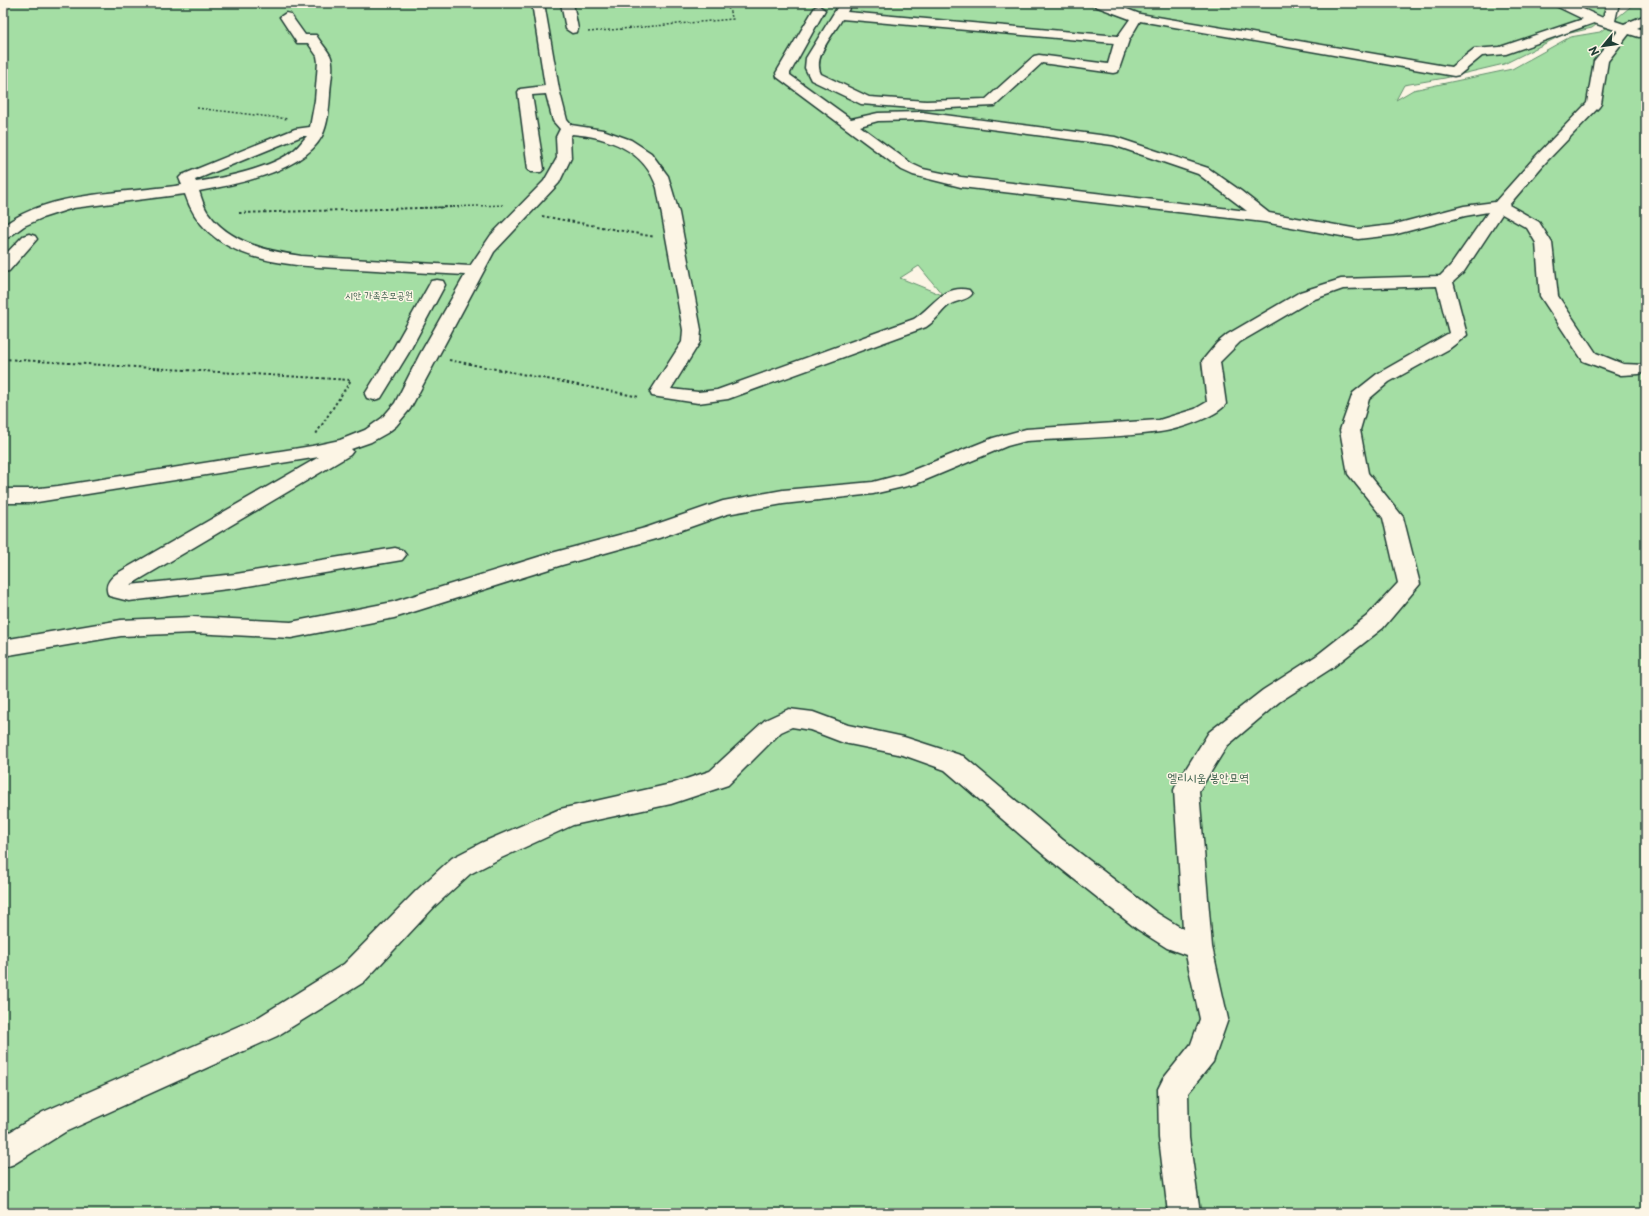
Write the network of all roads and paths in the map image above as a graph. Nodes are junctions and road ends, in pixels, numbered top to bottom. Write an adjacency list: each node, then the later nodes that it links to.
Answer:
1 (538, 3): 19 (lane)
2 (567, 3): 16 (lane)
3 (726, 3): 16 (path)
4 (846, 3): 9 (lane)
5 (1099, 3): 11 (lane)
6 (1560, 3): 12 (lane)
7 (1613, 3): 14 (lane)
8 (819, 10): 21 (lane)
9 (839, 15): 18 (lane); 18 (lane)
10 (286, 17): 22 (lane)
11 (1137, 17): 12 (lane); 18 (lane)
12 (1594, 19): 14 (lane)
13 (1646, 19): 15 (lane)
14 (1608, 23): 15 (lane)
15 (1627, 28): 17 (lane); 26 (lane)
16 (577, 31)
17 (1646, 36)
18 (1122, 40)
19 (552, 89): 23 (lane); 24 (lane)
20 (197, 108): 22 (path)
21 (850, 124): 29 (lane); 29 (lane)
22 (318, 127): 25 (lane); 25 (lane)
23 (567, 129): 27 (lane); 32 (lane)
24 (536, 169)
25 (191, 187): 30 (lane); 34 (lane)
26 (1500, 206): 29 (lane); 35 (lane); 41 (lane)
27 (529, 207): 28 (path); 32 (path); 34 (lane)
28 (239, 213)
29 (1264, 217)
30 (3, 234)
31 (29, 239): 33 (lane)
32 (677, 241): 42 (lane)
33 (3, 267)
34 (475, 271): 39 (lane)
35 (1444, 281): 48 (lane); 49 (lane)
36 (437, 285): 38 (lane)
37 (963, 294): 42 (lane)
38 (399, 354): 39 (lane); 43 (lane)
39 (428, 356): 42 (path); 44 (lane)
40 (3, 359): 45 (path)
41 (1639, 369)
42 (659, 392)
43 (374, 394)
44 (368, 436): 45 (lane); 47 (lane)
45 (312, 452): 46 (lane)
46 (3, 496)
47 (395, 555)
48 (3, 648)
49 (1198, 948): 50 (lane); 51 (lane)
50 (3, 1153)
51 (1184, 1213)

